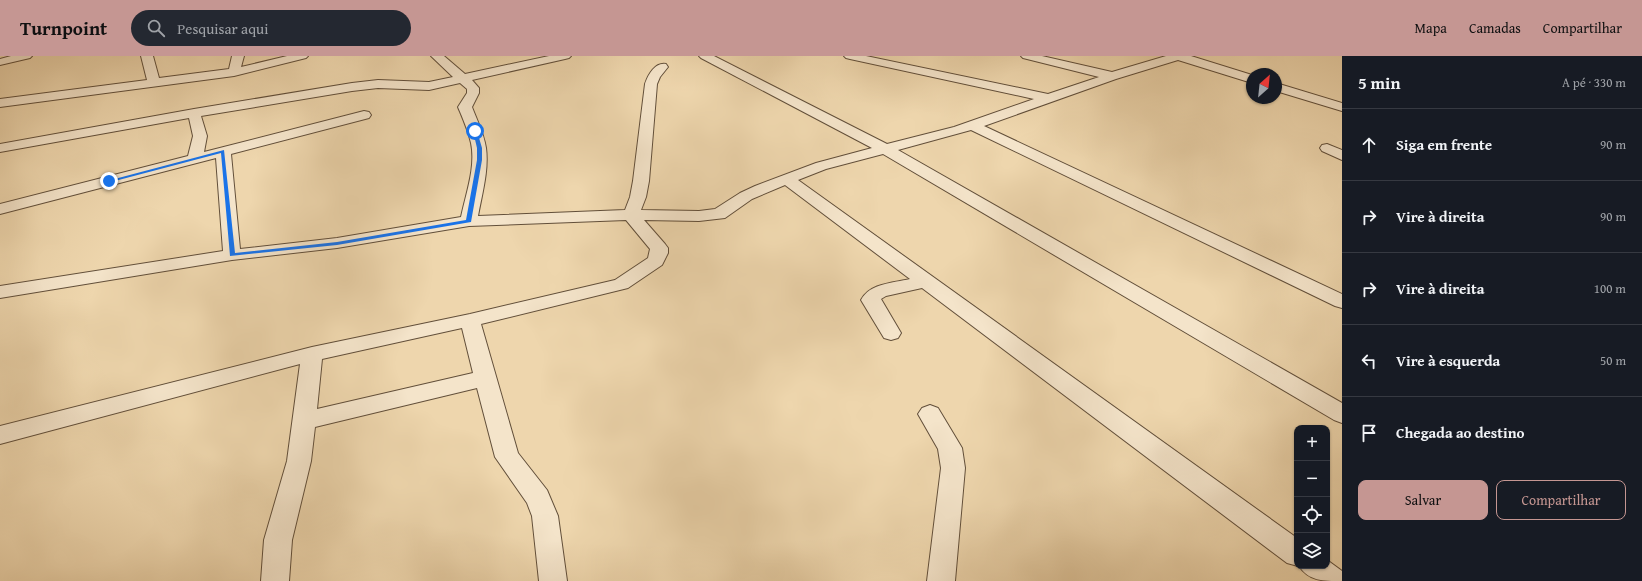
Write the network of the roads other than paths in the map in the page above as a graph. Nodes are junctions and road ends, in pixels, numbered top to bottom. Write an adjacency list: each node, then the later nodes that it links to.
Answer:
1 (26, 56): 12 (street)
2 (147, 56): 18 (street)
3 (238, 56): 14 (street)
4 (302, 56): 14 (street)
5 (437, 56): 17 (street)
6 (565, 56): 17 (street)
7 (730, 56): 11 (street)
8 (850, 56): 20 (street)
9 (1027, 56): 15 (street)
10 (1178, 56): 15 (street); 16 (street)
11 (709, 58): 28 (street)
12 (0, 62)
13 (662, 67): 34 (street)
14 (234, 72): 18 (street)
15 (1112, 76): 20 (street)
16 (1246, 77)
17 (464, 79): 23 (street); 35 (street)
18 (154, 83): 21 (street)
19 (1282, 88): 22 (street)
20 (1047, 98): 25 (street)
21 (0, 104)
22 (1342, 107)
23 (194, 113): 26 (street); 31 (street)
24 (364, 115): 29 (street)
25 (971, 125): 28 (street); 39 (street)
26 (0, 148)
27 (1327, 148): 30 (street)
28 (885, 149): 32 (street); 45 (street)
29 (223, 151): 31 (street); 36 (street)
30 (1342, 156)
31 (195, 158): 33 (street)
32 (787, 179): 34 (street); 37 (street)
33 (0, 209)
34 (631, 215): 35 (street); 40 (street)
35 (469, 221): 36 (street)
36 (232, 255): 38 (street)
37 (926, 281): 41 (street); 48 (street)
38 (0, 292)
39 (1342, 302)
40 (470, 320): 42 (street); 43 (street)
41 (891, 332)
42 (312, 354): 46 (street); 47 (street)
43 (485, 378): 46 (street); 51 (street)
44 (930, 414): 52 (street)
45 (1342, 414)
46 (304, 421): 50 (street)
47 (0, 435)
48 (1294, 552)
49 (1317, 569): 53 (street)
50 (275, 581)
51 (553, 581)
52 (941, 581)
53 (1333, 581)

